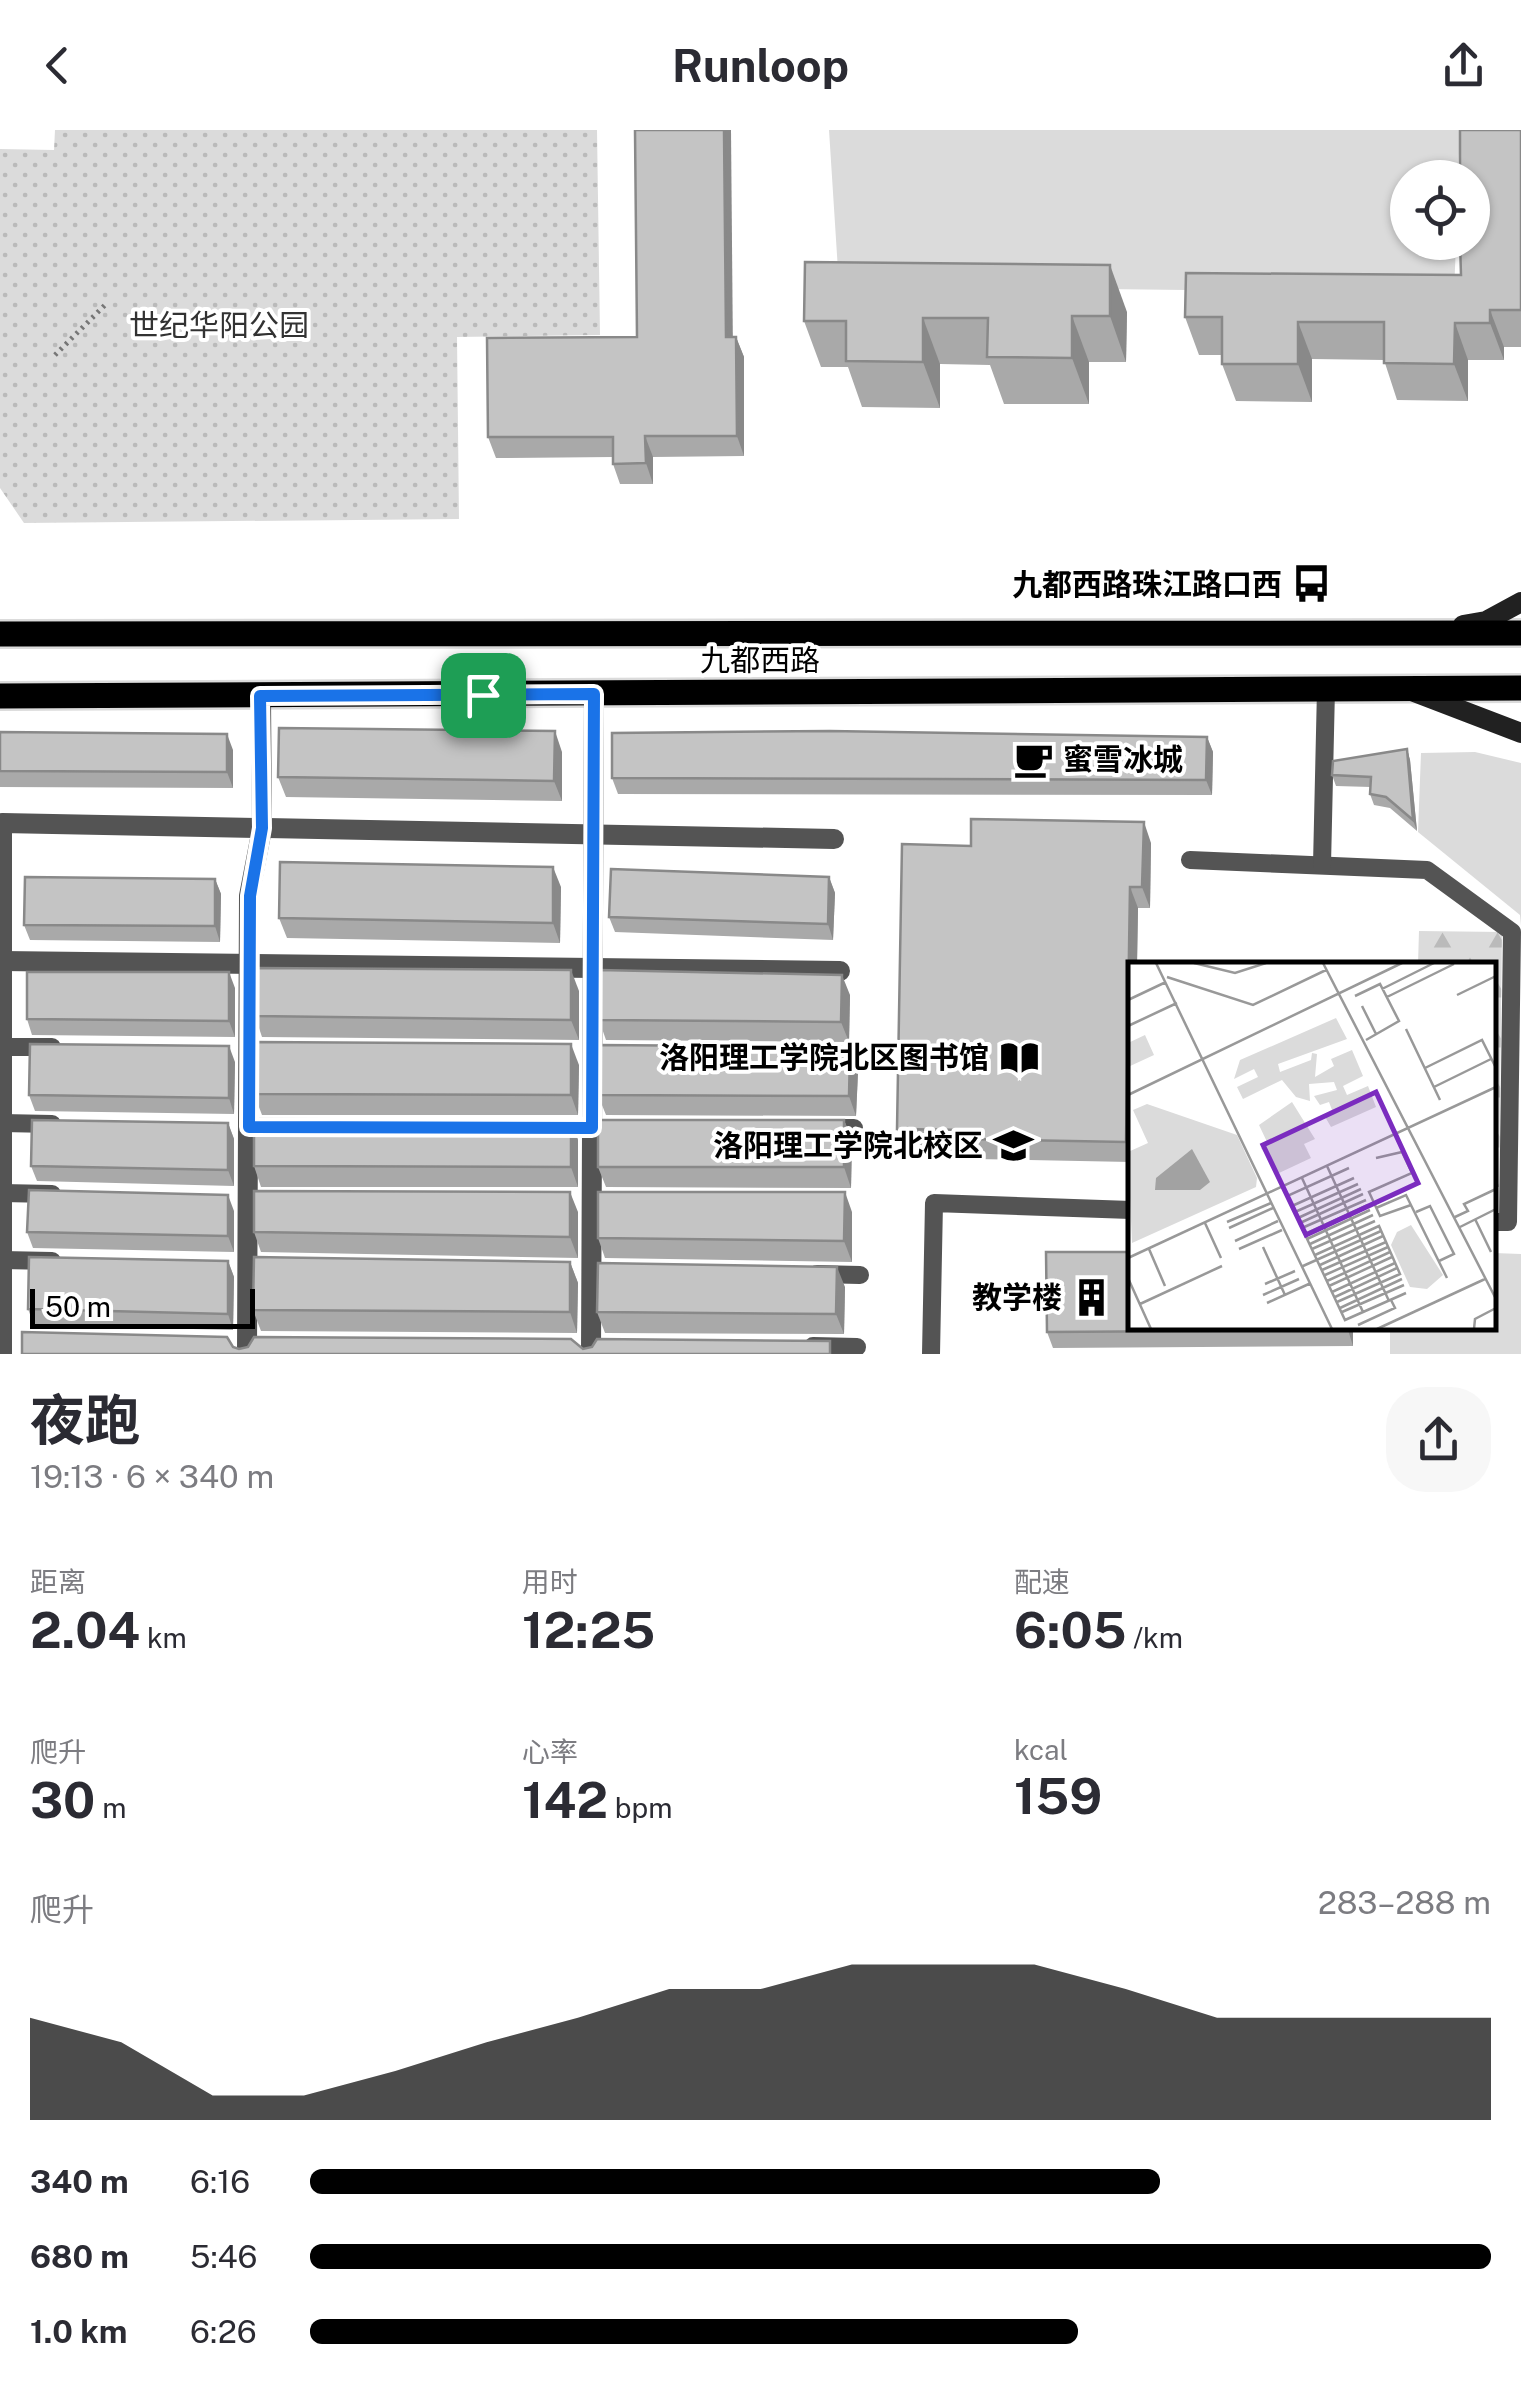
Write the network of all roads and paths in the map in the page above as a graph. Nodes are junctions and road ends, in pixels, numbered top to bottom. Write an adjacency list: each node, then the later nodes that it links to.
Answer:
1 (108, 302): 2 (path)
2 (55, 356)
3 (1521, 602): 4 (main road)
4 (1427, 633): 5 (main road, 九都西路); 6 (main road, 九都西路)
5 (0, 634)
6 (1521, 634)
7 (1521, 688): 9 (main road, 九都西路)
8 (1326, 689): 9 (main road, 九都西路); 10 (main road, 九都西路); 18 (lane)
9 (1408, 689): 13 (main road)
10 (594, 694): 12 (main road, 九都西路); 15 (street)
11 (0, 696): 12 (main road, 九都西路)
12 (260, 696): 14 (street)
13 (1521, 733)
14 (262, 828): 15 (street); 19 (street); 20 (street)
15 (593, 835): 16 (street); 21 (street)
16 (834, 840)
17 (1190, 860): 18 (lane)
18 (1322, 865): 32 (lane)
19 (2, 960): 20 (street); 23 (street)
20 (250, 964): 21 (street); 38 (street)
21 (592, 968): 22 (street); 41 (street)
22 (840, 971)
23 (2, 1047): 24 (lane); 25 (street)
24 (78, 1048)
25 (2, 1123): 26 (lane); 29 (street)
26 (78, 1124)
27 (798, 1128): 28 (lane)
28 (854, 1128)
29 (2, 1193): 30 (lane); 33 (street)
30 (78, 1195)
31 (1128, 1210): 42 (lane)
32 (1496, 1222)
33 (2, 1260): 34 (lane); 37 (street)
34 (78, 1261)
35 (802, 1274): 36 (lane)
36 (860, 1275)
37 (9, 1343)
38 (247, 1345)
39 (800, 1346): 40 (lane)
40 (857, 1346)
41 (591, 1347)
42 (931, 1354)

